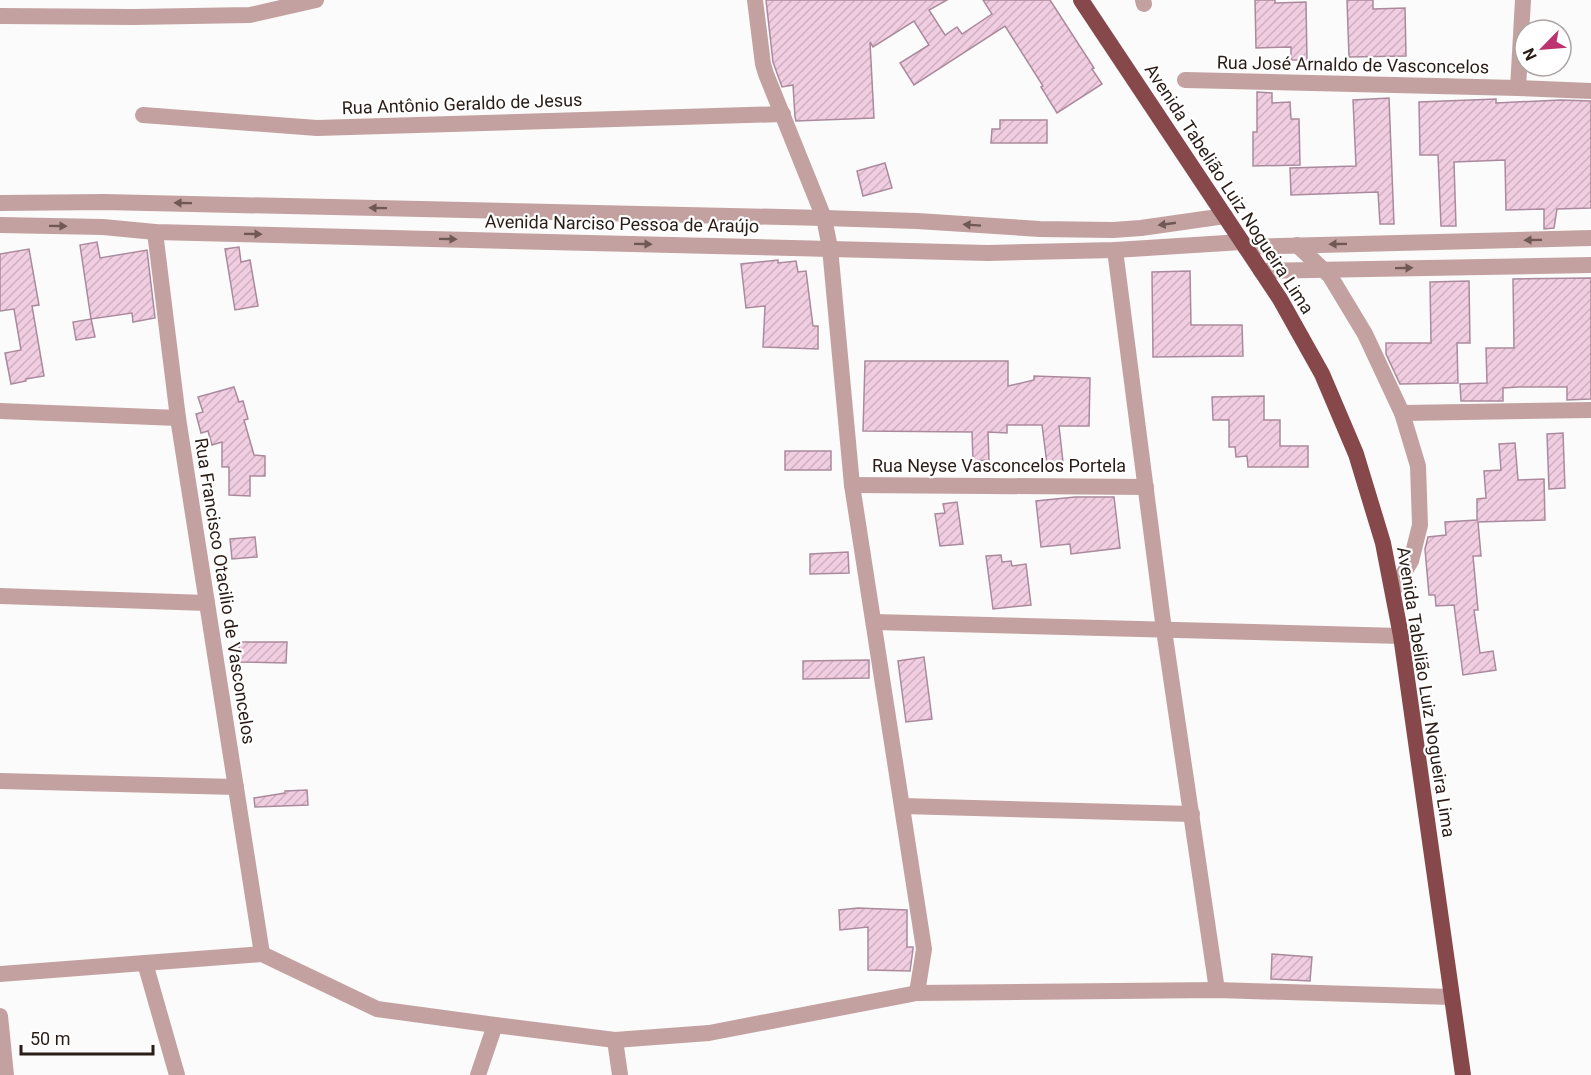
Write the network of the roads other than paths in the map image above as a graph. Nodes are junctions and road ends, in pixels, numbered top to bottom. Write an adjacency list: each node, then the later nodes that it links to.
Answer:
1 (135, 0): 7 (street)
2 (316, 0): 7 (street)
3 (755, 0): 11 (street)
4 (1081, 0): 14 (highway, Avenida Tabelião Luiz Nogueira Lima)
5 (1523, 0): 9 (street)
6 (0, 16): 7 (street)
7 (134, 17)
8 (1185, 80): 9 (street, Rua José Arnaldo de Vasconcelos)
9 (1518, 88): 10 (street, Rua José Arnaldo de Vasconcelos)
10 (1591, 92)
11 (783, 114): 12 (street, Rua Antônio Geraldo de Jesus); 15 (street)
12 (143, 115)
13 (0, 203): 15 (street, Avenida Narciso Pessoa de Araújo, one-way to 13)
14 (1224, 216): 15 (street, Avenida Narciso Pessoa de Araújo, one-way to 15); 19 (highway, Avenida Tabelião Luiz Nogueira Lima)
15 (824, 218): 21 (street)
16 (0, 225): 17 (street, Avenida Narciso Pessoa de Araújo, one-way to 17)
17 (155, 232): 21 (street, Avenida Narciso Pessoa de Araújo, one-way to 21); 29 (street, Rua Francisco Otacilio de Vasconcelos)
18 (1591, 238): 20 (street, Avenida Narciso Pessoa de Araújo, one-way to 20)
19 (1244, 244): 20 (street, Avenida Narciso Pessoa de Araújo); 22 (street, Avenida Narciso Pessoa de Araújo); 25 (highway, Avenida Tabelião Luiz Nogueira Lima)
20 (1297, 245): 24 (street)
21 (830, 248): 22 (street, Avenida Narciso Pessoa de Araújo); 30 (street)
22 (1115, 250): 31 (street)
23 (1591, 265): 24 (street, one-way to 23)
24 (1322, 270): 25 (street); 28 (street)
25 (1262, 271): 32 (highway, Avenida Tabelião Luiz Nogueira Lima)
26 (1591, 410): 28 (street)
27 (0, 411): 29 (street)
28 (1402, 413): 32 (street)
29 (178, 417): 34 (street, Rua Francisco Otacilio de Vasconcelos)
30 (852, 484): 31 (street, Rua Neyse Vasconcelos Portela); 35 (street)
31 (1146, 487): 36 (street)
32 (1393, 591): 37 (highway, Avenida Tabelião Luiz Nogueira Lima)
33 (0, 596): 34 (street)
34 (207, 603): 39 (street, Rua Francisco Otacilio de Vasconcelos)
35 (874, 622): 36 (street); 40 (street)
36 (1164, 630): 37 (street); 41 (street)
37 (1401, 636): 47 (highway, Avenida Tabelião Luiz Nogueira Lima)
38 (0, 781): 39 (street)
39 (236, 787): 42 (street, Rua Francisco Otacilio de Vasconcelos)
40 (902, 806): 41 (street); 46 (street)
41 (1192, 814): 45 (street)
42 (262, 954): 43 (street); 49 (street)
43 (145, 963): 44 (street); 52 (street)
44 (0, 974)
45 (1217, 990): 46 (street); 47 (street)
46 (917, 993): 50 (street)
47 (1451, 997): 55 (highway, Avenida Tabelião Luiz Nogueira Lima)
48 (0, 1016): 51 (street)
49 (495, 1025): 50 (street); 53 (street)
50 (615, 1040): 54 (street)
51 (6, 1075)
52 (177, 1075)
53 (478, 1075)
54 (620, 1075)
55 (1463, 1075)

